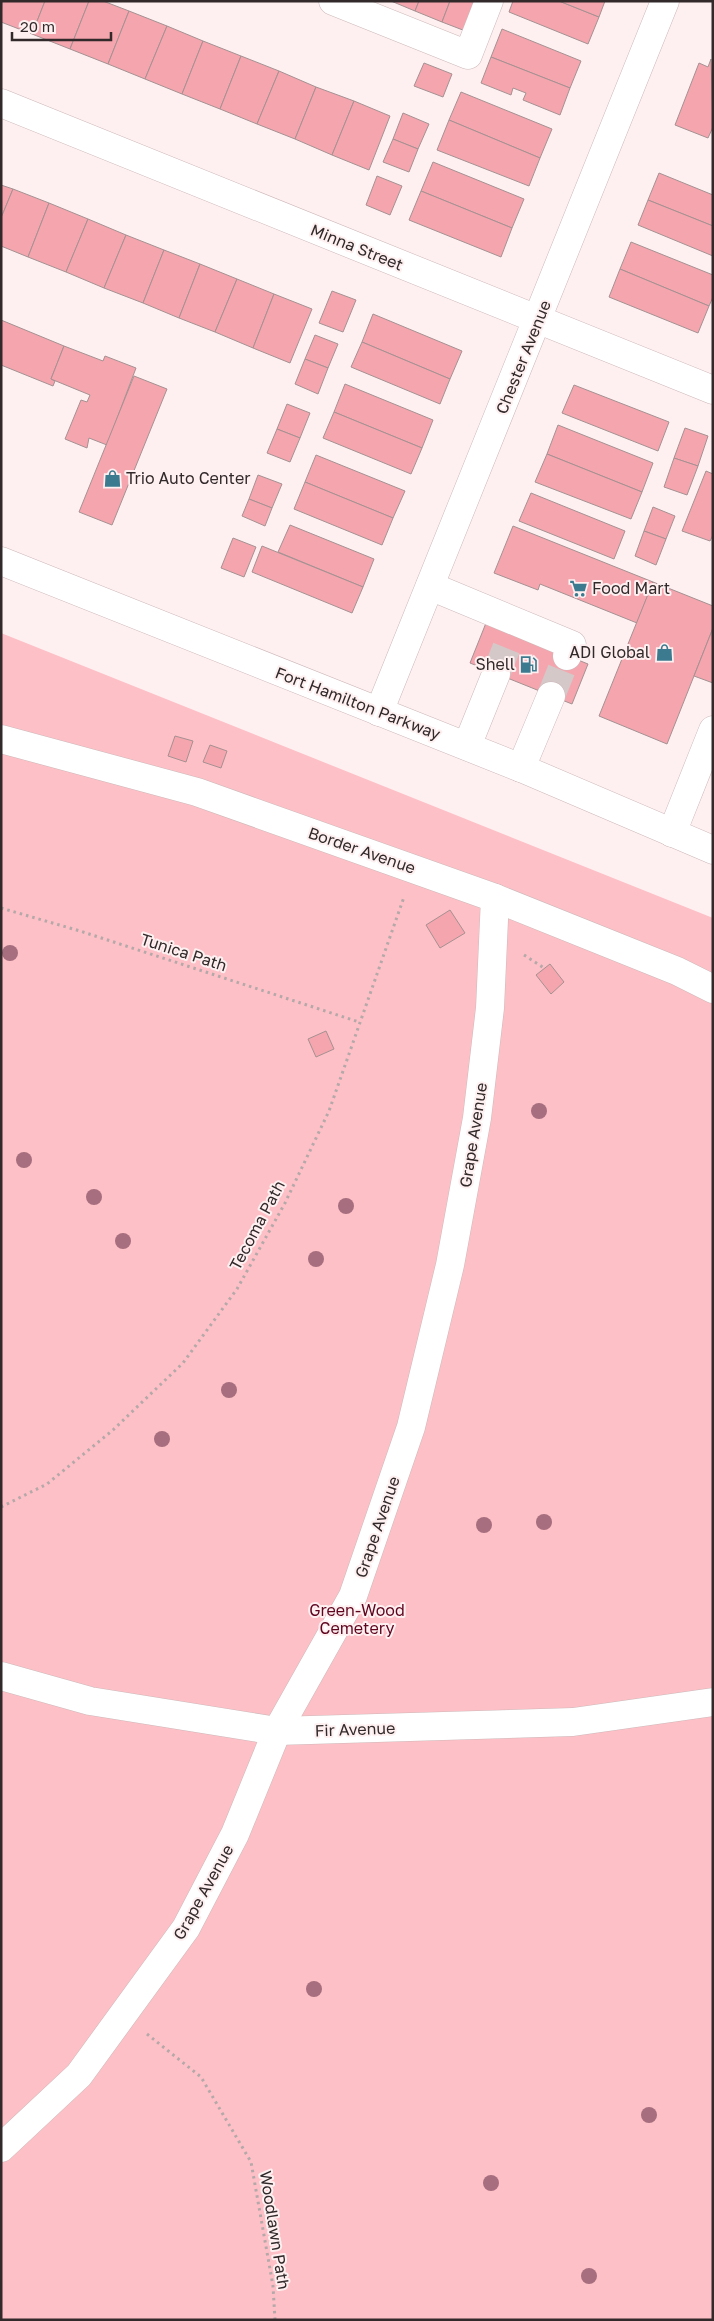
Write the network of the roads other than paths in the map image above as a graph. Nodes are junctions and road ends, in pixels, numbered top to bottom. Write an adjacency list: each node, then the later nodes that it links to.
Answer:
1 (333, 1): 2 (street)
2 (489, 1)
3 (665, 1): 5 (street, Chester Avenue)
4 (1, 103): 5 (street, Minna Street)
5 (538, 320): 6 (street, Minna Street); 8 (street, Chester Avenue)
6 (713, 390)
7 (1, 562): 12 (street, Fort Hamilton Parkway)
8 (430, 586): 9 (street); 12 (street, Chester Avenue)
9 (567, 656)
10 (496, 674): 15 (street)
11 (551, 696): 16 (street)
12 (380, 712): 15 (street, Fort Hamilton Parkway)
13 (713, 730): 17 (street)
14 (1, 739): 19 (street, Border Avenue)
15 (467, 746): 16 (street, Fort Hamilton Parkway)
16 (521, 768): 17 (street, Fort Hamilton Parkway)
17 (672, 833): 18 (street, Fort Hamilton Parkway)
18 (713, 850)
19 (495, 898): 20 (street, Border Avenue); 23 (street, Grape Avenue)
20 (713, 989)
21 (1, 1676): 23 (street, Fir Avenue)
22 (713, 1702): 23 (street, Fir Avenue)
23 (277, 1732): 24 (street, Grape Avenue)
24 (1, 2148)

